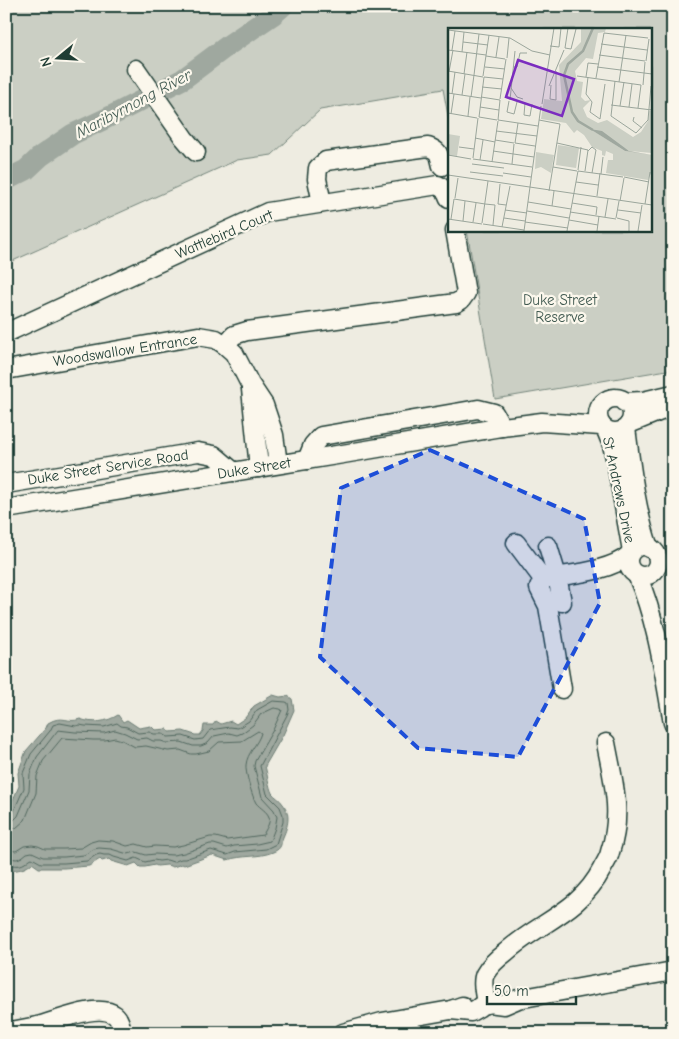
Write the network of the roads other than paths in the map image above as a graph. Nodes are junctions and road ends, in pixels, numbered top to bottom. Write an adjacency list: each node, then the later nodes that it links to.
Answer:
1 (136, 69): 2 (street)
2 (196, 152)
3 (442, 166): 5 (street)
4 (448, 196): 5 (street, Wattlebird Court)
5 (322, 203): 7 (street, Wattlebird Court)
6 (455, 231): 8 (street)
7 (6, 333)
8 (225, 345): 9 (street, Woodswallow Entrance); 10 (street)
9 (6, 370)
10 (250, 384): 18 (street); 19 (street)
11 (673, 394): 12 (street)
12 (624, 402): 13 (street); 15 (street)
13 (601, 405): 16 (street, Duke Street); 17 (street)
14 (673, 406): 15 (street)
15 (628, 426): 17 (street); 25 (street, St Andrews Drive)
16 (502, 427): 17 (street, Duke Street); 18 (street, Duke Street)
17 (604, 428): 25 (street, St Andrews Drive)
18 (278, 464): 19 (street, Duke Street)
19 (259, 468): 20 (street, Duke Street)
20 (234, 472): 21 (street, Duke Street Service Road); 22 (street, Duke Street)
21 (6, 484)
22 (6, 509)
23 (516, 543): 30 (street)
24 (548, 546): 30 (street)
25 (641, 551): 26 (street); 28 (street); 29 (street); 29 (street)
26 (673, 553)
27 (673, 560): 29 (street)
28 (602, 568): 29 (street); 30 (street)
29 (644, 572): 33 (street)
30 (550, 577): 31 (street); 32 (street)
31 (562, 602)
32 (562, 689)
33 (670, 694): 34 (street)
34 (673, 723)
35 (606, 743): 37 (street)
36 (670, 972): 37 (street)
37 (485, 999): 40 (street)
38 (6, 1032): 39 (street)
39 (122, 1033)
40 (343, 1033)

